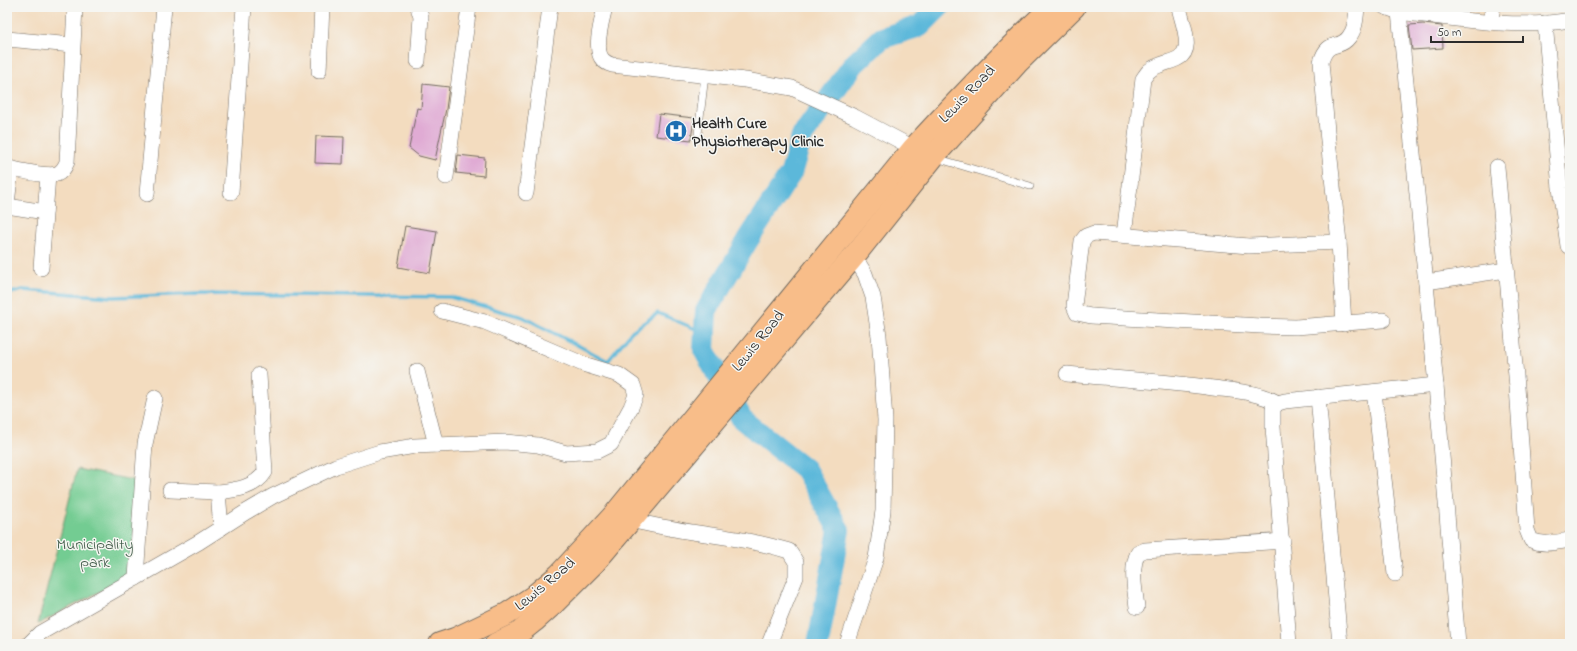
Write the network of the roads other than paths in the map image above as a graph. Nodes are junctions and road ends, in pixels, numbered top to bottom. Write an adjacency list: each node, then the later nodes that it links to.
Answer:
1 (75, 7): 18 (street)
2 (164, 7): 32 (street)
3 (244, 7): 30 (street)
4 (322, 7): 20 (street)
5 (418, 7): 19 (street)
6 (469, 7): 28 (street)
7 (550, 7): 31 (street)
8 (605, 7): 21 (street)
9 (1052, 7): 23 (main road, Lewis Road)
10 (1074, 7): 24 (main road, Lewis Road)
11 (1179, 7): 35 (street)
12 (1357, 7): 36 (street)
13 (1395, 9): 14 (street); 41 (street)
14 (1492, 14): 16 (street)
15 (1570, 20): 16 (street)
16 (1546, 23): 37 (street)
17 (7, 39): 18 (street)
18 (72, 45): 27 (street)
19 (418, 61)
20 (319, 71)
21 (705, 75): 22 (lane); 23 (street)
22 (698, 134)
23 (913, 149): 24 (street); 56 (main road, Lewis Road)
24 (934, 157): 29 (lane); 38 (main road, Lewis Road)
25 (1497, 167): 40 (street)
26 (9, 169): 27 (street); 33 (street)
27 (48, 175): 34 (street)
28 (446, 177)
29 (1030, 186)
30 (231, 192)
31 (526, 193)
32 (147, 194)
33 (7, 205): 34 (street)
34 (45, 212): 39 (street)
35 (1124, 235): 36 (street); 44 (street)
36 (1339, 242): 44 (street)
37 (1568, 246)
38 (848, 263): 56 (main road, Lewis Road); 69 (street)
39 (41, 268)
40 (1506, 270): 41 (street); 58 (street)
41 (1426, 282): 48 (street)
42 (442, 311): 53 (street)
43 (1383, 320): 44 (street)
44 (1344, 324)
45 (416, 371): 53 (street)
46 (1067, 374): 52 (street)
47 (259, 375): 55 (street)
48 (1436, 385): 49 (street); 72 (street)
49 (1374, 392): 50 (street); 60 (street)
50 (1318, 397): 52 (street); 71 (street)
51 (155, 398): 61 (street)
52 (1278, 403): 59 (street)
53 (436, 446): 57 (street)
54 (170, 490): 55 (street)
55 (218, 492): 57 (street)
56 (636, 506): 63 (main road, Lewis Road); 64 (main road, Lewis Road); 68 (street)
57 (221, 528): 61 (street)
58 (1570, 540)
59 (1283, 541): 62 (street); 70 (street)
60 (1395, 574)
61 (136, 578): 65 (street)
62 (1137, 607)
63 (471, 638): 66 (main road, Lewis Road)
64 (522, 638): 67 (main road, Lewis Road)
65 (29, 644)
66 (440, 644)
67 (496, 644)
68 (769, 644)
69 (847, 644)
70 (1289, 644)
71 (1340, 644)
72 (1458, 644)

